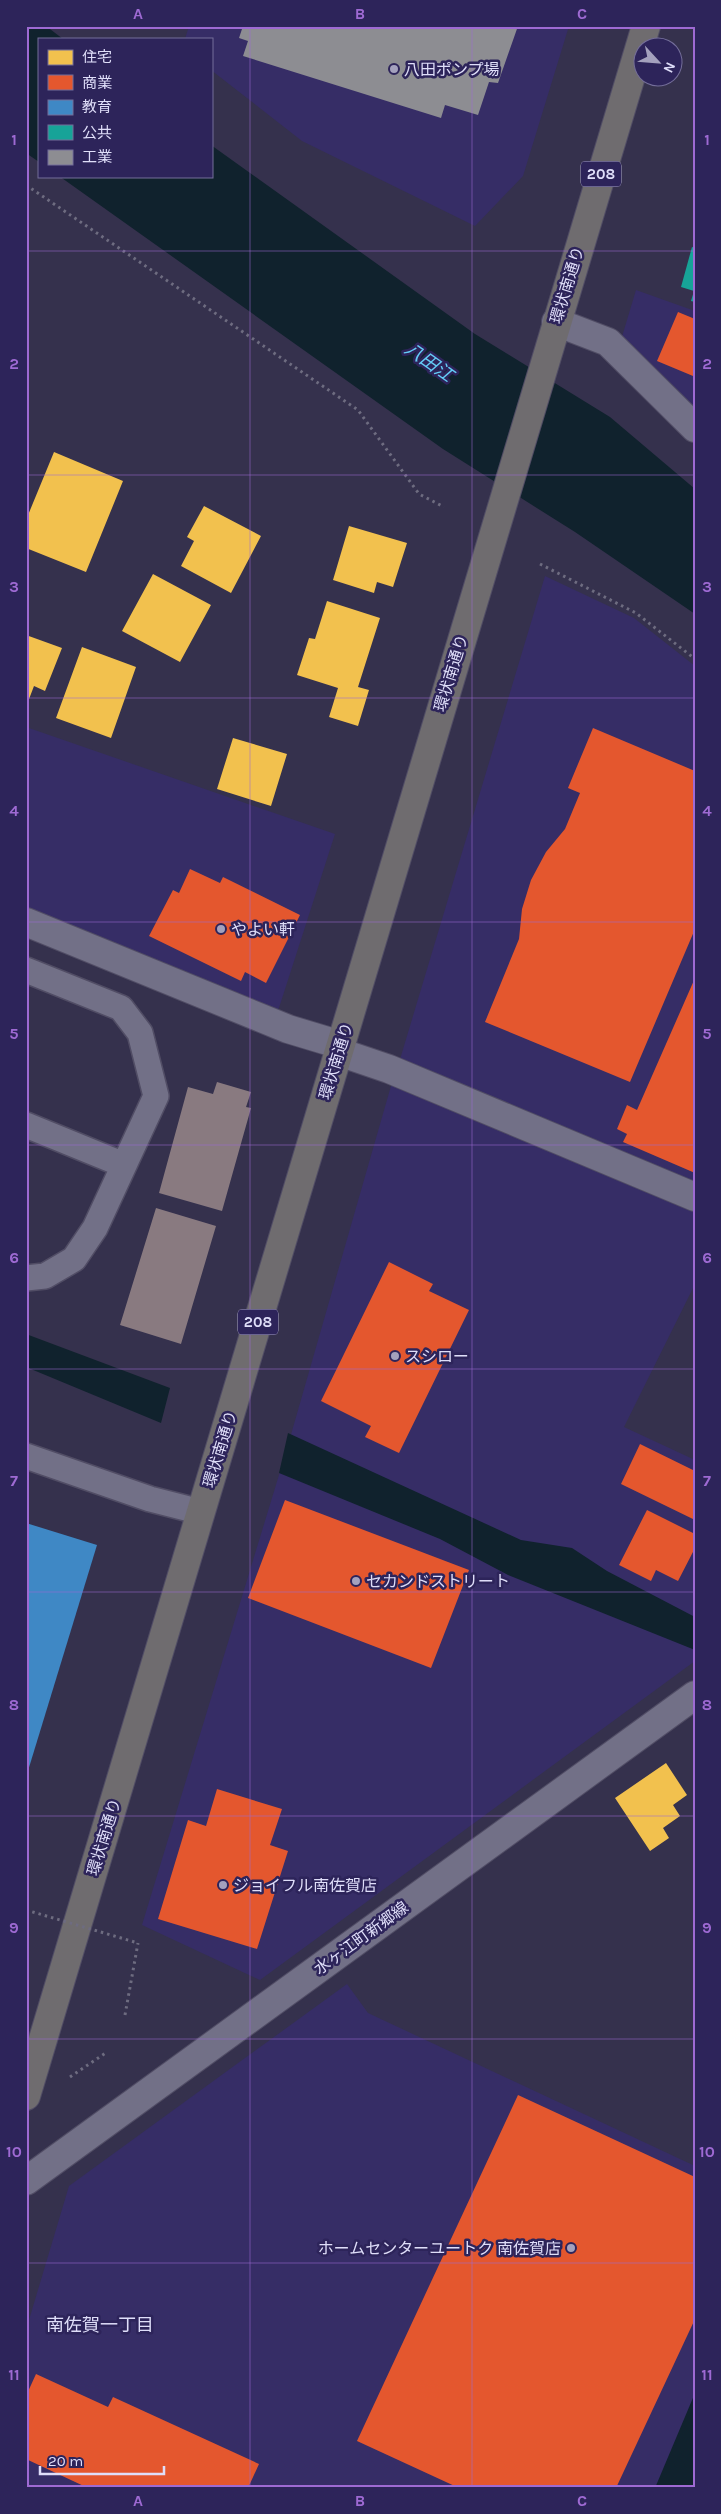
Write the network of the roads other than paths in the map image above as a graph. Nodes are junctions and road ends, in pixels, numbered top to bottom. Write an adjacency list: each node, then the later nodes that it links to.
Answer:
1 (646, 26): 2 (highway, 環状南通り / 208)
2 (556, 322): 3 (street); 6 (highway, 環状南通り / 208)
3 (695, 428)
4 (26, 922): 6 (street)
5 (26, 970): 8 (lane)
6 (340, 1048): 9 (street); 12 (highway, 環状南通り / 208)
7 (26, 1125): 8 (lane)
8 (124, 1165): 10 (lane)
9 (695, 1197)
10 (26, 1278)
11 (26, 1456): 12 (lane)
12 (201, 1512): 14 (highway, 環状南通り / 208)
13 (695, 1695): 15 (street, 水ヶ江町新郷線)
14 (26, 2096)
15 (26, 2181)

